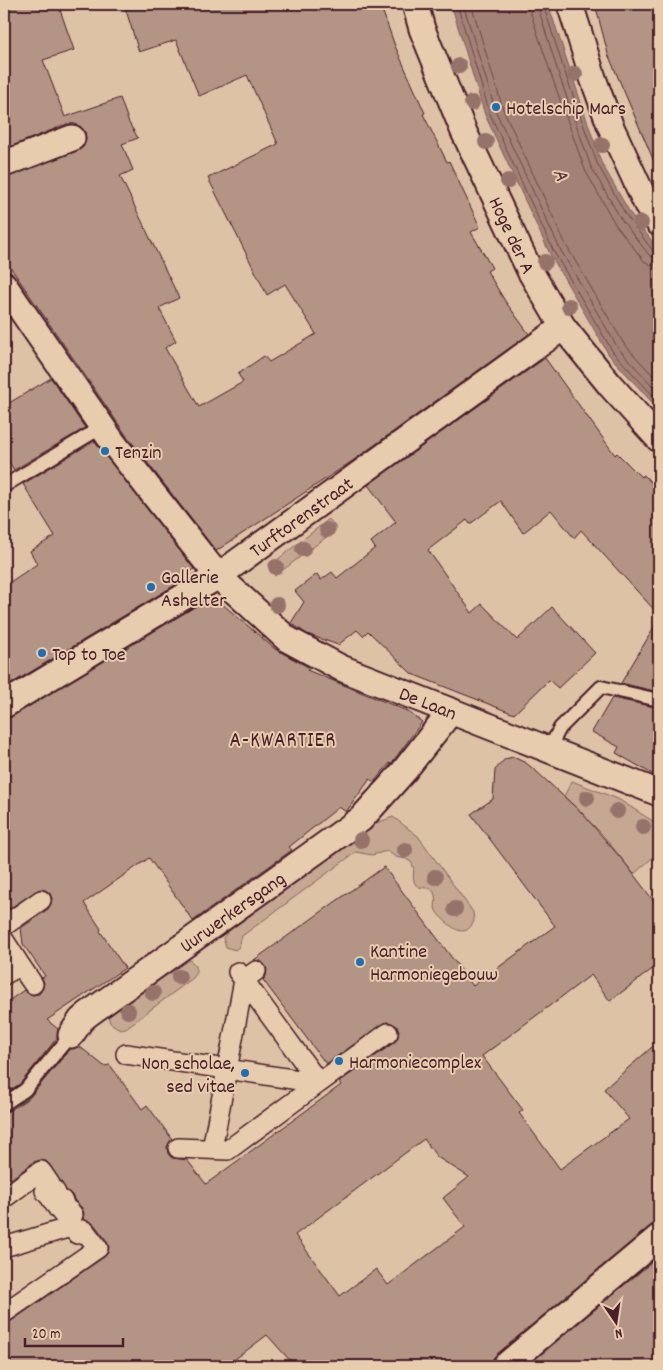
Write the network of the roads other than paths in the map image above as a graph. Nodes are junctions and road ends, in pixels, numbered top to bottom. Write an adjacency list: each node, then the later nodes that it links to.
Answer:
1 (415, 4): 7 (street, Hoge der A)
2 (570, 4): 5 (street)
3 (72, 138): 4 (street)
4 (4, 164)
5 (659, 223)
6 (4, 285): 8 (street, De Laan)
7 (563, 327): 9 (street, Hoge der A); 11 (street, Turftorenstraat)
8 (102, 427): 10 (lane); 11 (street, De Laan)
9 (659, 439)
10 (4, 486)
11 (218, 576): 13 (street, Turftorenstraat); 14 (street, De Laan)
12 (659, 700): 15 (lane)
13 (4, 705)
14 (451, 711): 15 (street, De Laan); 24 (street, Uurwerkersgang)
15 (548, 749): 16 (street, De Laan)
16 (659, 793)
17 (41, 900): 18 (street)
18 (4, 926)
19 (4, 940): 20 (street)
20 (20, 965): 21 (street); 22 (street)
21 (4, 975)
22 (33, 984)
23 (388, 1033): 27 (street)
24 (71, 1035): 28 (lane, Uurwerkersgang)
25 (126, 1054): 26 (street)
26 (227, 1069): 27 (street); 27 (street); 30 (street)
27 (319, 1083): 30 (street)
28 (4, 1104)
29 (178, 1148): 30 (street)
30 (212, 1149)
31 (4, 1198): 32 (street)
32 (72, 1227): 34 (street); 35 (street)
33 (659, 1237): 36 (street)
34 (4, 1247)
35 (4, 1313)
36 (505, 1366)

